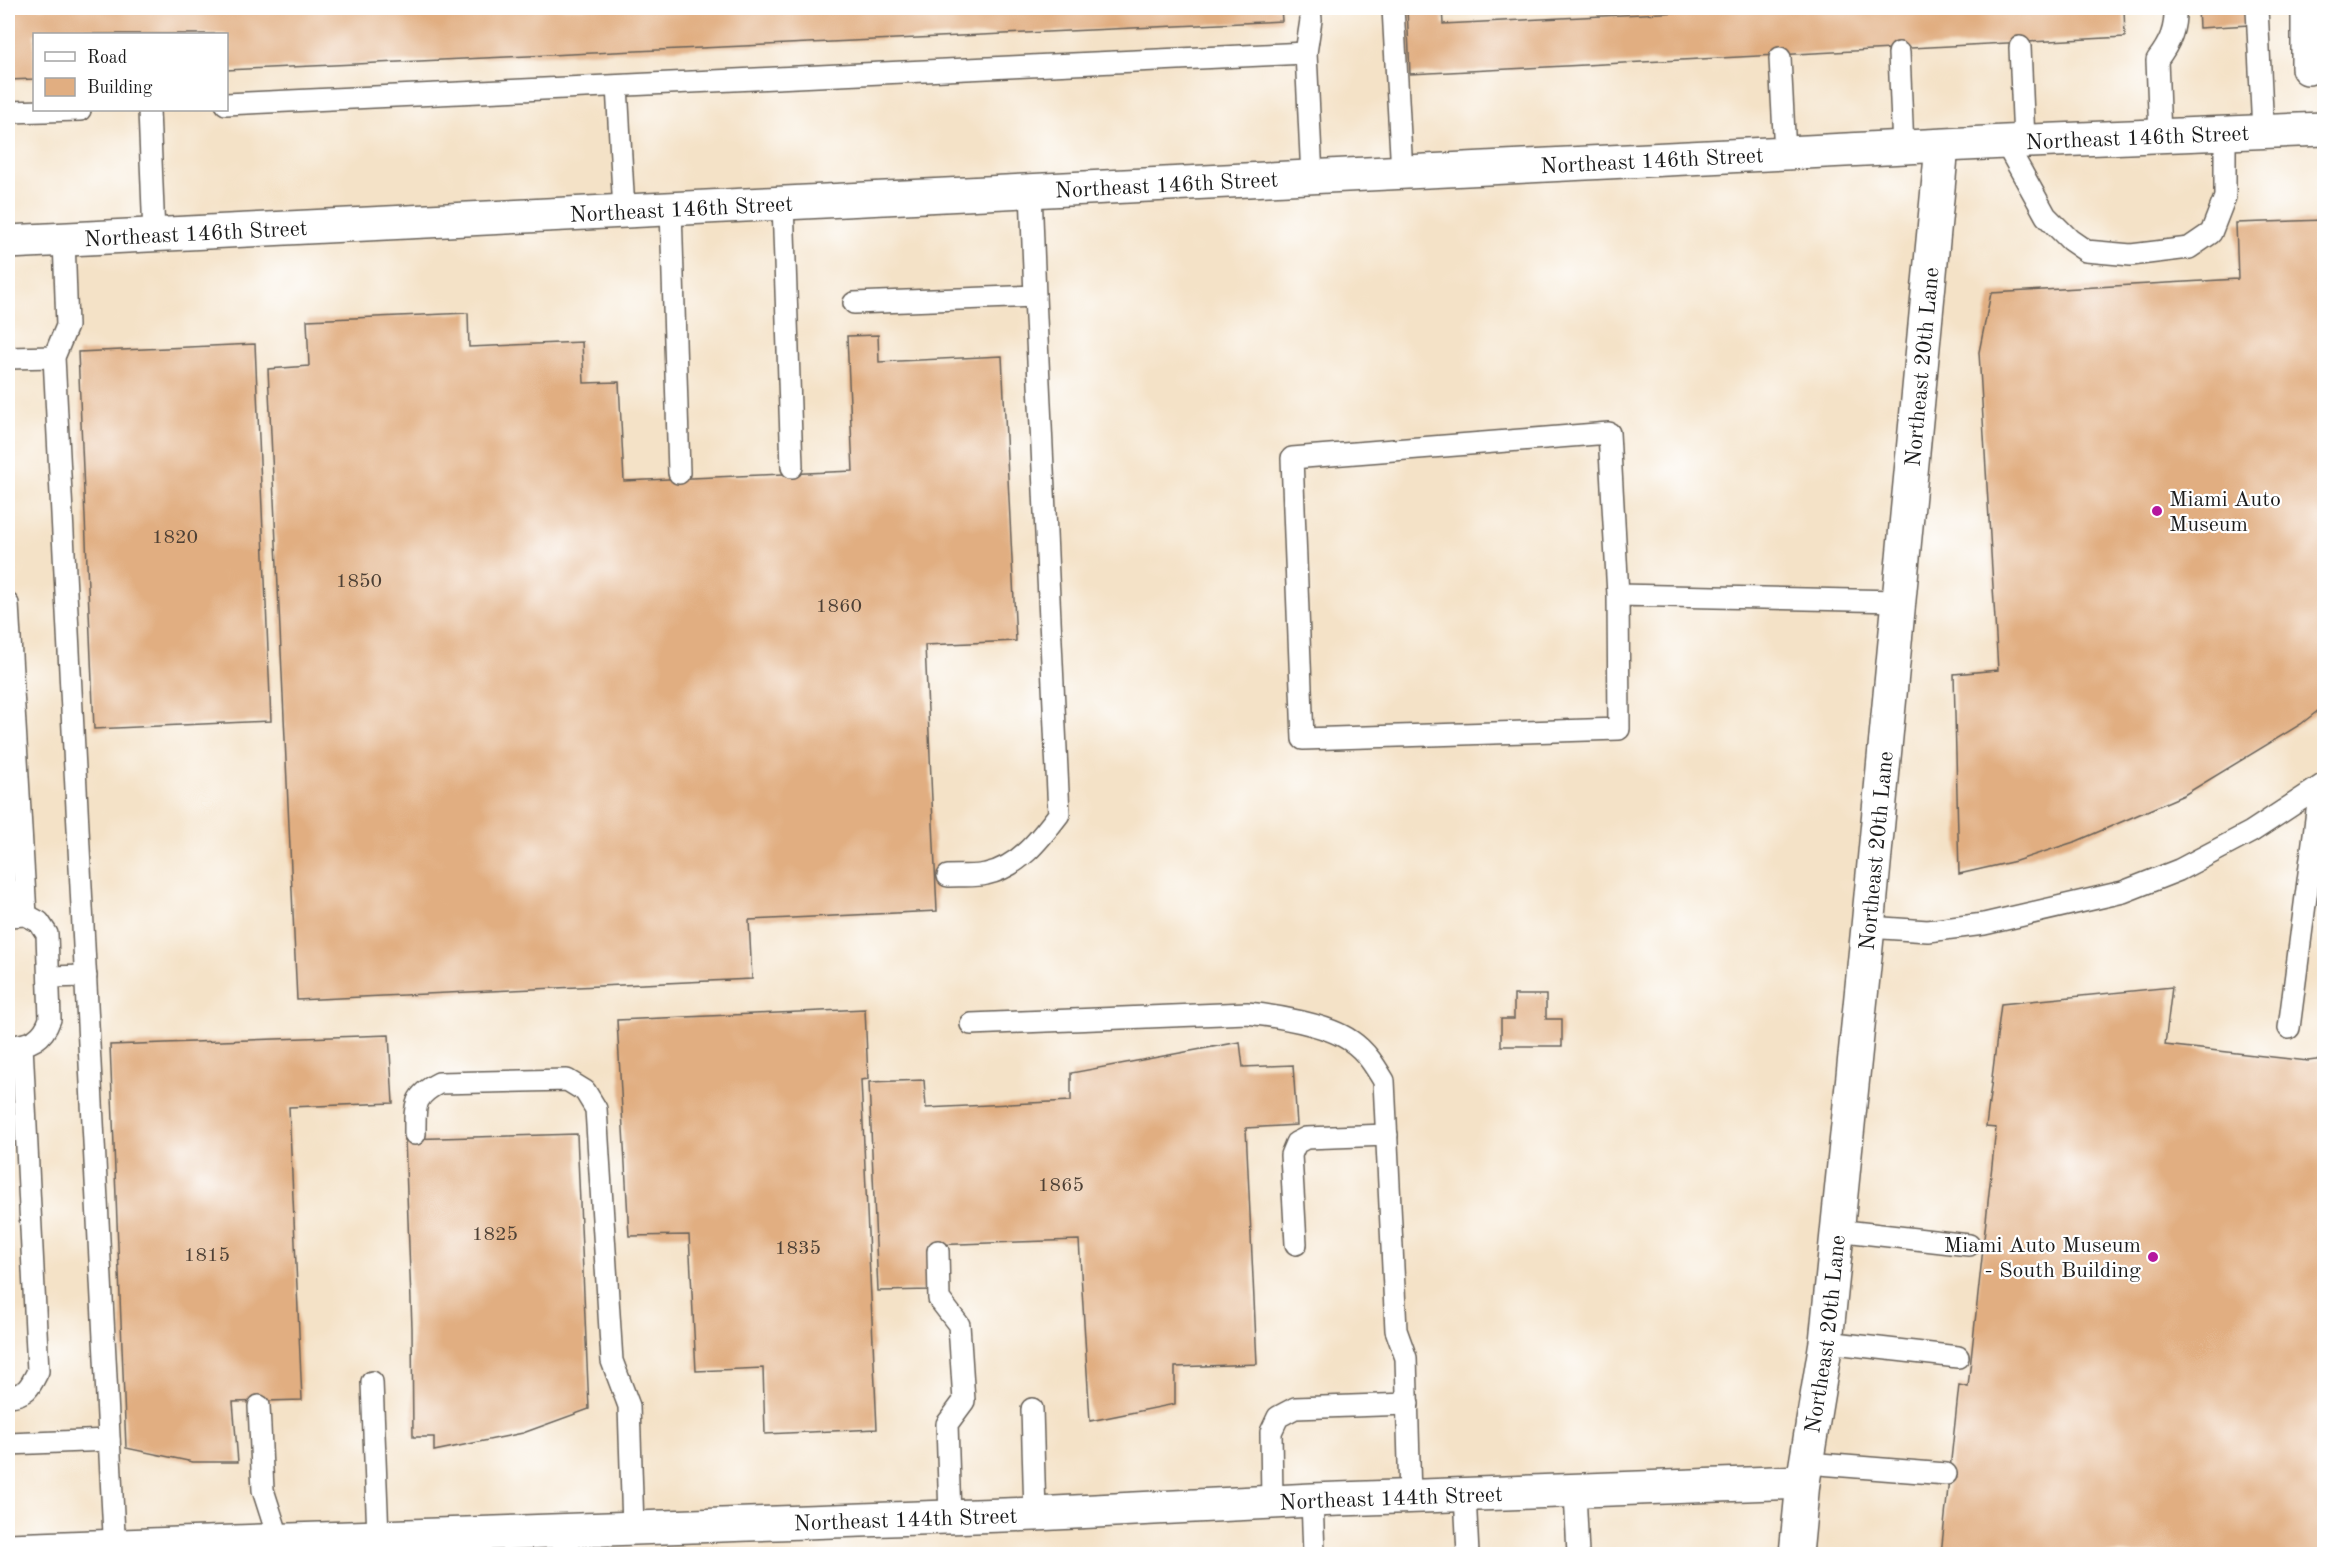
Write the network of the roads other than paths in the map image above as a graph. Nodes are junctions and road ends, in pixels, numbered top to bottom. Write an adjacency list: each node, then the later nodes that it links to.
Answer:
1 (1310, 8): 7 (lane)
2 (1393, 8): 24 (lane)
3 (2175, 8): 19 (lane)
4 (2257, 8): 17 (lane)
5 (2308, 8): 10 (street)
6 (2020, 46): 20 (lane)
7 (1306, 53): 11 (lane); 25 (lane)
8 (1899, 53): 22 (lane)
9 (1780, 58): 23 (lane)
10 (2308, 68)
11 (617, 86): 12 (lane); 29 (lane)
12 (228, 104)
13 (44, 111): 15 (lane)
14 (149, 111): 30 (lane)
15 (8, 112)
16 (2325, 129): 17 (street, Northeast 146th Street)
17 (2262, 132): 18 (street, Northeast 146th Street)
18 (2225, 133): 19 (street, Northeast 146th Street); 20 (lane)
19 (2160, 136): 20 (street, Northeast 146th Street)
20 (2014, 142): 21 (street, Northeast 146th Street)
21 (1942, 146): 22 (street, Northeast 146th Street); 40 (street, Northeast 20th Lane)
22 (1903, 148): 23 (street, Northeast 146th Street)
23 (1785, 153): 24 (street, Northeast 146th Street)
24 (1402, 172): 25 (street, Northeast 146th Street)
25 (1312, 177): 26 (street, Northeast 146th Street)
26 (1031, 191): 27 (street, Northeast 146th Street); 33 (lane)
27 (783, 203): 28 (street, Northeast 146th Street); 37 (lane)
28 (671, 209): 29 (street, Northeast 146th Street); 38 (lane)
29 (624, 211): 30 (street, Northeast 146th Street)
30 (154, 235): 31 (street, Northeast 146th Street)
31 (64, 239): 32 (street, Northeast 146th Street); 35 (lane)
32 (8, 242)
33 (1035, 296): 34 (lane); 44 (lane)
34 (854, 303)
35 (54, 357): 36 (lane); 47 (lane)
36 (8, 358)
37 (792, 467)
38 (679, 473)
39 (1618, 595): 39 (lane); 40 (lane)
40 (1898, 600): 46 (street, Northeast 20th Lane)
41 (8, 604): 42 (lane)
42 (10, 712): 45 (lane)
43 (2322, 786): 46 (lane); 50 (lane)
44 (948, 876)
45 (17, 915): 48 (lane)
46 (1868, 927): 54 (street, Northeast 20th Lane)
47 (86, 976): 48 (lane); 65 (lane)
48 (49, 977): 51 (lane)
49 (970, 1024): 53 (lane)
50 (2289, 1028)
51 (15, 1045): 61 (lane)
52 (415, 1134): 76 (lane)
53 (1387, 1135): 55 (lane); 62 (lane)
54 (1836, 1230): 56 (lane); 58 (street, Northeast 20th Lane)
55 (1296, 1244)
56 (1969, 1245)
57 (938, 1251): 75 (lane)
58 (1826, 1342): 59 (lane); 67 (street, Northeast 20th Lane)
59 (1958, 1357)
60 (372, 1382): 77 (lane)
61 (8, 1396)
62 (1408, 1404): 71 (lane); 73 (lane)
63 (259, 1406): 78 (lane)
64 (1032, 1409): 74 (lane)
65 (109, 1440): 66 (lane); 80 (lane)
66 (8, 1444)
67 (1805, 1473): 68 (lane); 69 (street, Northeast 144th Street); 84 (street, Northeast 20th Lane)
68 (1946, 1474)
69 (1575, 1492): 70 (street, Northeast 144th Street); 83 (lane)
70 (1465, 1495): 71 (street, Northeast 144th Street); 82 (lane)
71 (1410, 1497): 72 (street, Northeast 144th Street)
72 (1312, 1500): 73 (street, Northeast 144th Street); 81 (lane)
73 (1272, 1502): 74 (street, Northeast 144th Street)
74 (1035, 1514): 75 (street, Northeast 144th Street)
75 (951, 1517): 76 (street, Northeast 144th Street)
76 (633, 1527): 77 (street, Northeast 144th Street)
77 (378, 1536): 78 (street, Northeast 144th Street)
78 (280, 1547): 80 (street, Northeast 144th Street)
79 (8, 1550): 80 (street, Northeast 144th Street)
80 (115, 1550)
81 (1314, 1554)
82 (1468, 1554)
83 (1578, 1554)
84 (1796, 1554)

